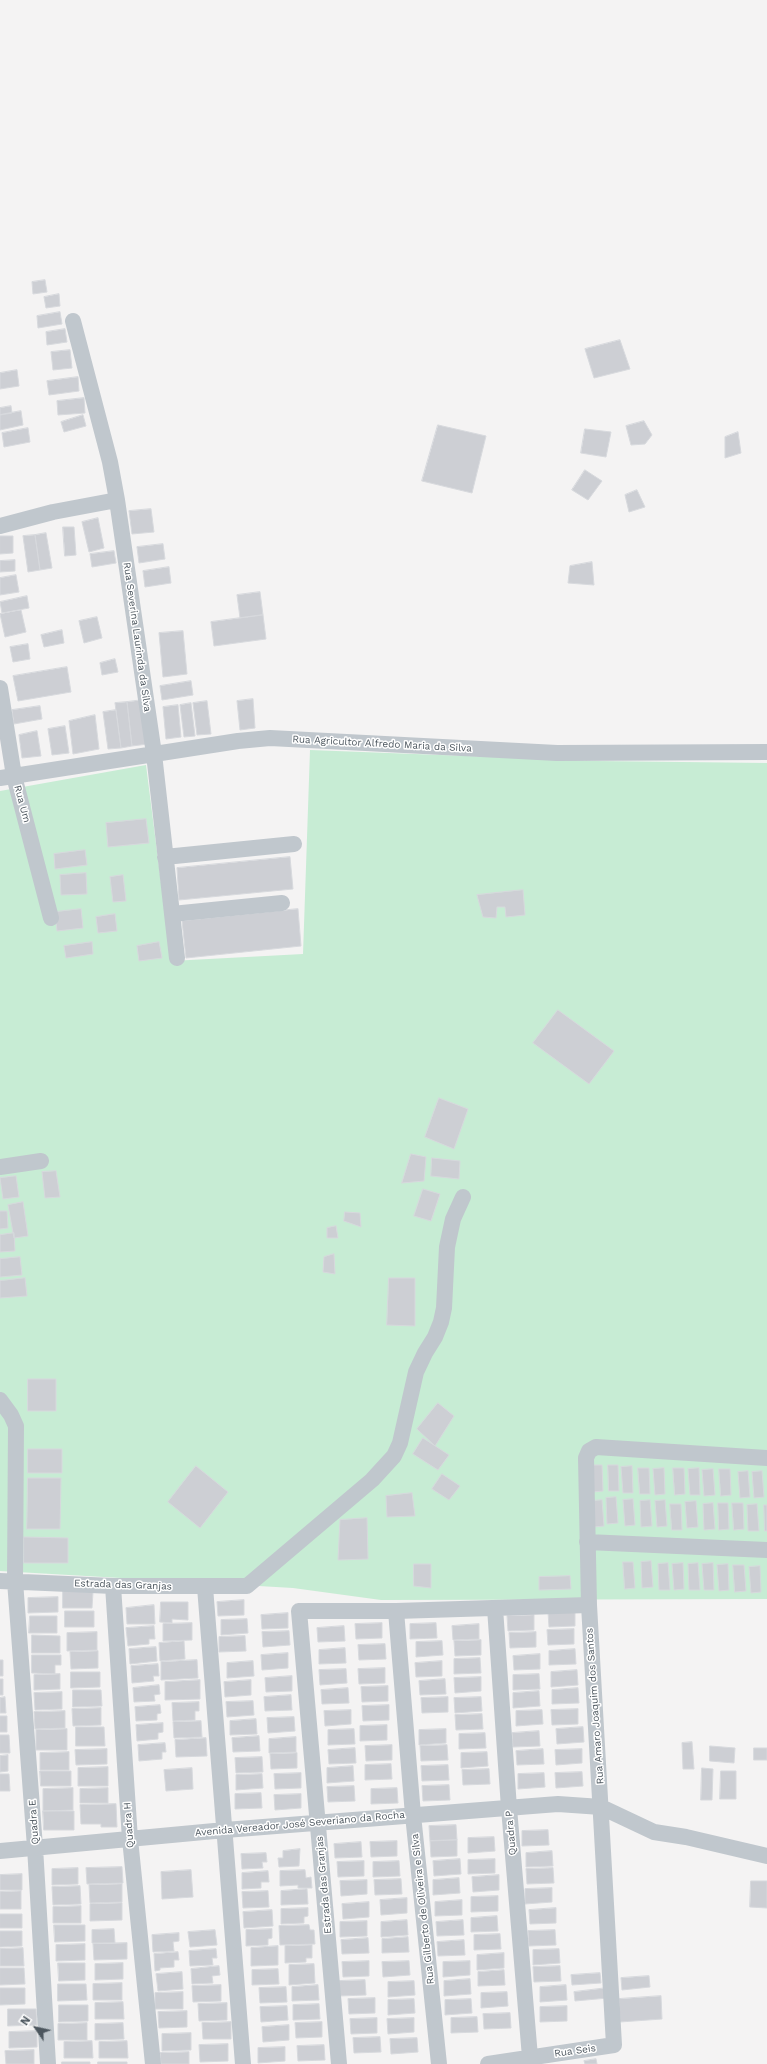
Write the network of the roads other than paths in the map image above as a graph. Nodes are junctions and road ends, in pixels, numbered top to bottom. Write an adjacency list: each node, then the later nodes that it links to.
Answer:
1 (73, 321): 2 (street, Rua Severina Laurinda da Silva)
2 (117, 500): 3 (street); 6 (street, Rua Severina Laurinda da Silva)
3 (0, 526)
4 (0, 688): 7 (street, Rua Um)
5 (767, 752): 6 (street, Rua Agricultor Alfredo Maria da Silva)
6 (154, 754): 7 (street, Rua Agricultor Alfredo Maria da Silva); 9 (street, Rua Severina Laurinda da Silva)
7 (7, 777): 12 (street, Rua Um)
8 (294, 844): 9 (street)
9 (165, 857): 11 (street, Rua Severina Laurinda da Silva)
10 (282, 902): 11 (street)
11 (172, 914): 13 (street, Rua Severina Laurinda da Silva)
12 (51, 918)
13 (177, 958)
14 (41, 1161): 15 (street)
15 (0, 1167)
16 (463, 1197): 23 (street, Estrada das Granjas)
17 (0, 1400): 21 (street, Quadra E)
18 (767, 1458): 19 (street, Rua Amaro Joaquim dos Santos)
19 (588, 1542): 20 (street); 24 (street, Rua Amaro Joaquim dos Santos)
20 (767, 1550)
21 (7, 1581): 22 (street, Estrada das Granjas); 33 (street, Quadra E)
22 (113, 1586): 23 (street, Estrada das Granjas); 32 (street, Quadra H)
23 (205, 1587): 31 (street)
24 (589, 1605): 25 (street); 27 (street, Rua Amaro Joaquim dos Santos)
25 (495, 1608): 26 (street); 28 (street, Quadra P)
26 (396, 1611): 29 (street, Rua Gilberto de Oliveira e Silva); 30 (street, Estrada das Granjas)
27 (601, 1807): 28 (street, Avenida Vereador José Severiano da Rocha); 35 (street); 36 (street, Rua Amaro Joaquim dos Santos)
28 (509, 1808): 29 (street, Avenida Vereador José Severiano da Rocha); 37 (street, Quadra P)
29 (413, 1815): 30 (street, Avenida Vereador José Severiano da Rocha); 42 (street, Rua Gilberto de Oliveira e Silva)
30 (318, 1824): 31 (street, Avenida Vereador José Severiano da Rocha); 41 (street, Estrada das Granjas)
31 (225, 1830): 32 (street, Avenida Vereador José Severiano da Rocha); 40 (street)
32 (130, 1839): 33 (street, Avenida Vereador José Severiano da Rocha); 39 (street, Quadra H)
33 (36, 1847): 34 (street, Avenida Vereador José Severiano da Rocha); 38 (street, Quadra E)
34 (0, 1851)
35 (767, 1856)
36 (614, 2045): 37 (street, Rua Seis)
37 (530, 2057): 43 (street, Rua Seis)
38 (48, 2064)
39 (153, 2064)
40 (243, 2064)
41 (339, 2064)
42 (439, 2064)
43 (488, 2064)

